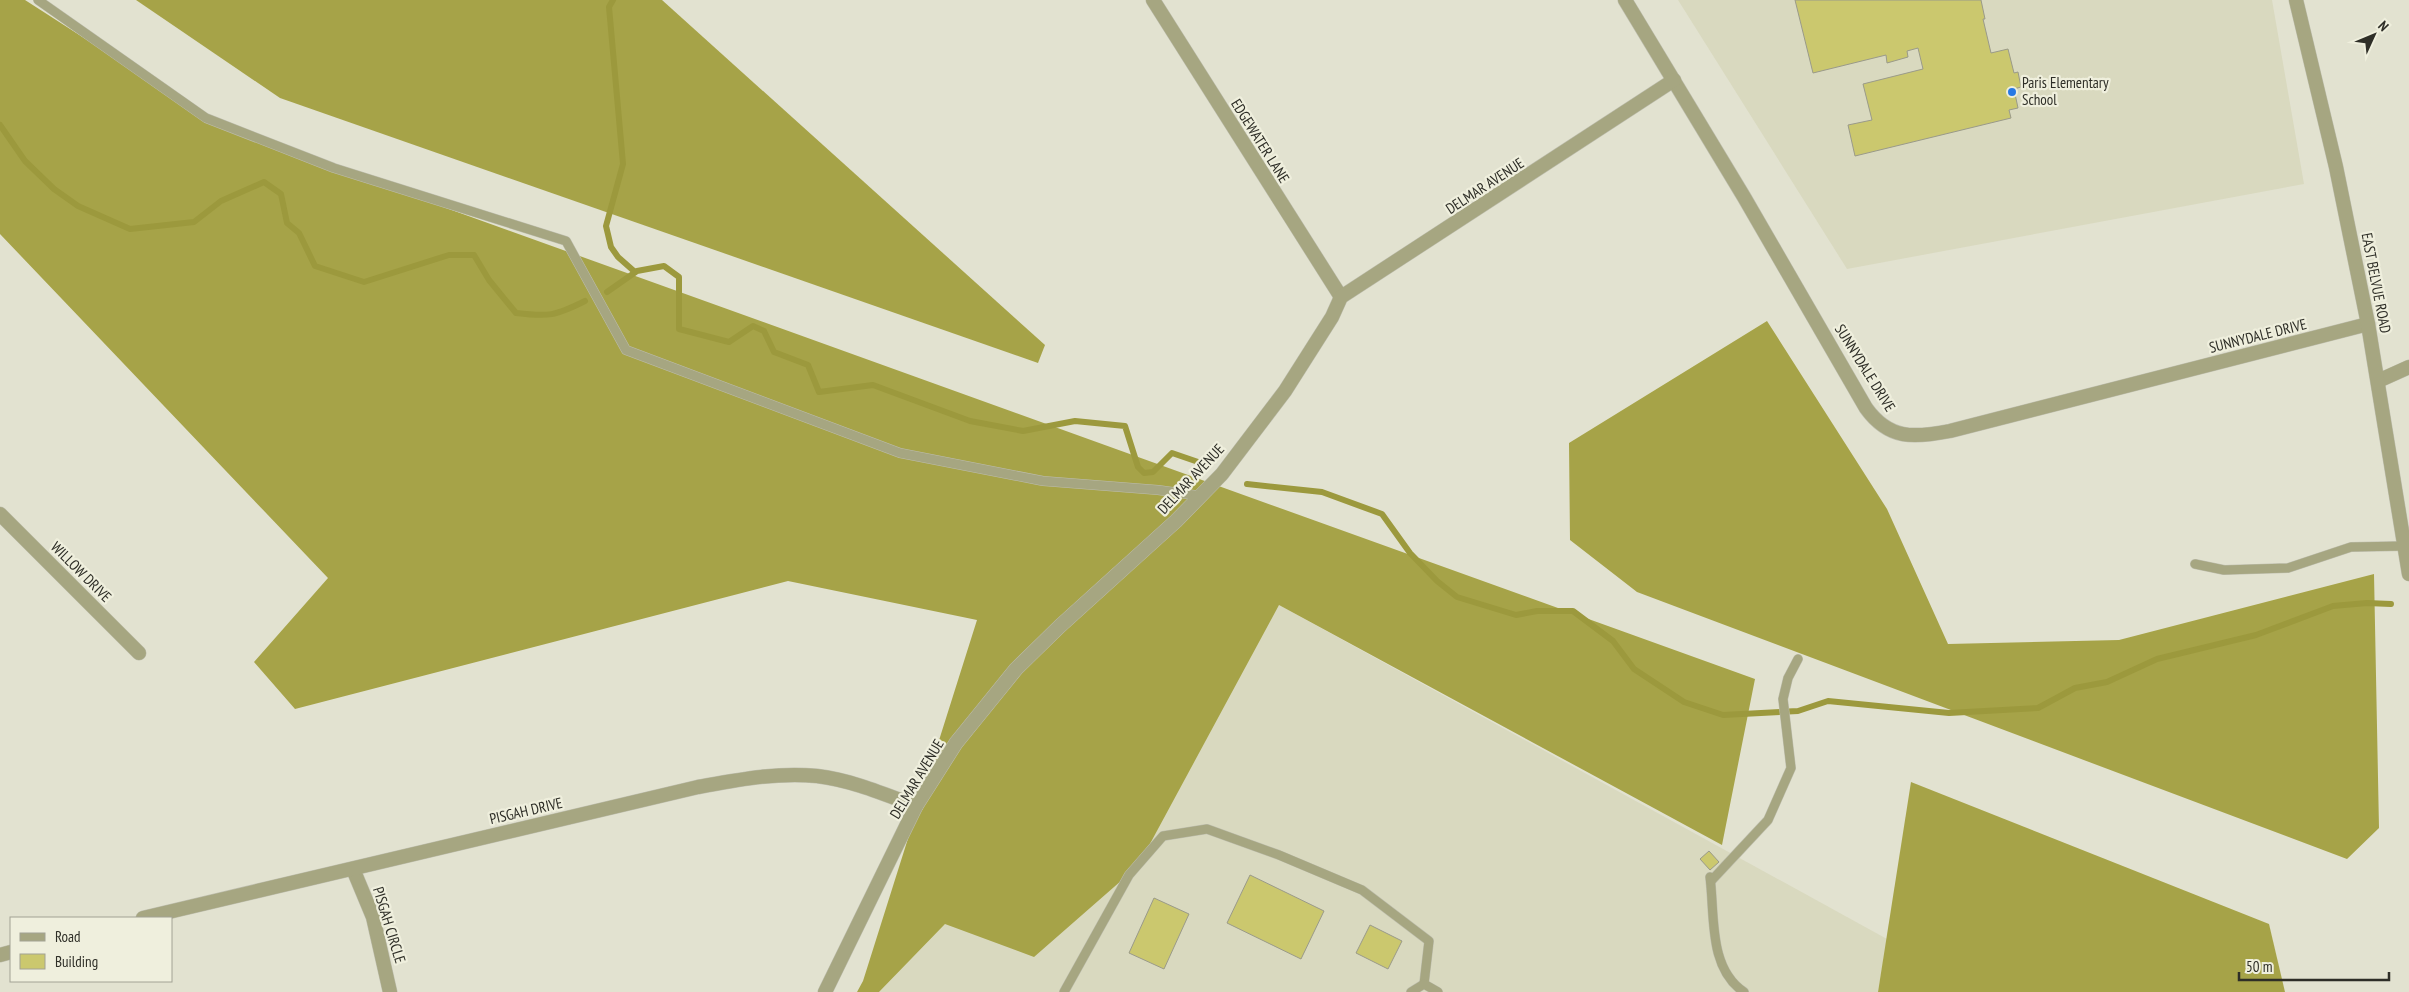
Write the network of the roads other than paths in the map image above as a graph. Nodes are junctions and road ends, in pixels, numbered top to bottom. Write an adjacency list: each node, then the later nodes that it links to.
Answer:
1 (38, 0): 10 (lane)
2 (1153, 0): 6 (street, EDGEWATER LANE)
3 (1625, 0): 5 (street, SUNNYDALE DRIVE)
4 (2296, 0): 7 (street, EAST BELVUE ROAD)
5 (1674, 80): 6 (street, DELMAR AVENUE); 7 (street, SUNNYDALE DRIVE)
6 (1341, 297): 10 (street, DELMAR AVENUE)
7 (2368, 324): 9 (street, EAST BELVUE ROAD)
8 (2409, 367): 9 (street)
9 (2378, 381): 12 (street, EAST BELVUE ROAD)
10 (1201, 496): 17 (street, DELMAR AVENUE)
11 (0, 514): 15 (street, WILLOW DRIVE)
12 (2404, 546): 13 (lane); 14 (street, EAST BELVUE ROAD)
13 (2195, 564)
14 (2409, 574)
15 (139, 653)
16 (1798, 659): 26 (lane)
17 (916, 806): 18 (street, PISGAH DRIVE); 22 (street, DELMAR AVENUE)
18 (353, 869): 19 (street, PISGAH DRIVE); 21 (street, PISGAH CIRCLE)
19 (146, 917)
20 (1424, 984): 23 (lane); 24 (lane); 25 (lane)
21 (390, 992)
22 (825, 992)
23 (1064, 992)
24 (1411, 992)
25 (1438, 992)
26 (1744, 992)

